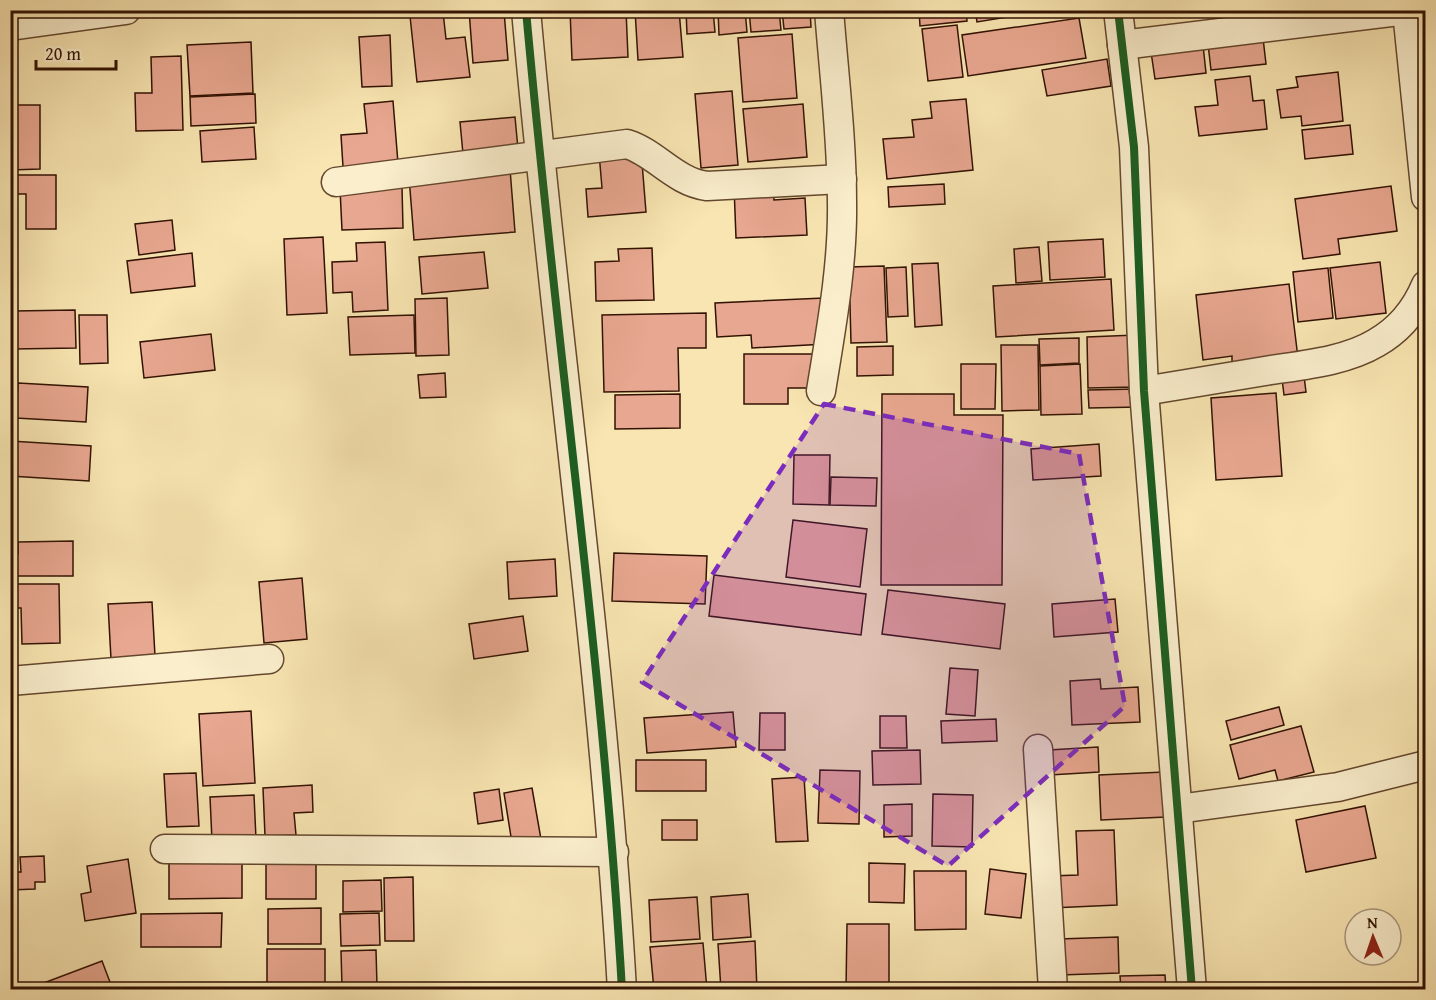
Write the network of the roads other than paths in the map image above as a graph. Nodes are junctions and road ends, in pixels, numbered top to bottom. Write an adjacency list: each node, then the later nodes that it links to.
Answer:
1 (126, 10): 6 (street)
2 (526, 10): 8 (street)
3 (828, 10): 9 (street)
4 (1118, 10): 7 (street)
5 (1412, 11): 7 (street); 11 (street)
6 (10, 26)
7 (1122, 45): 14 (street)
8 (539, 155): 9 (street); 10 (street); 21 (street)
9 (842, 179): 13 (street)
10 (336, 182)
11 (1425, 197)
12 (1425, 285): 14 (street)
13 (820, 391)
14 (1144, 391): 19 (street)
15 (269, 659): 16 (street)
16 (10, 681)
17 (1038, 749): 23 (street)
18 (1425, 765): 19 (street)
19 (1178, 808): 24 (street)
20 (165, 849): 21 (street)
21 (614, 852): 22 (street)
22 (622, 990)
23 (1053, 990)
24 (1192, 990)

